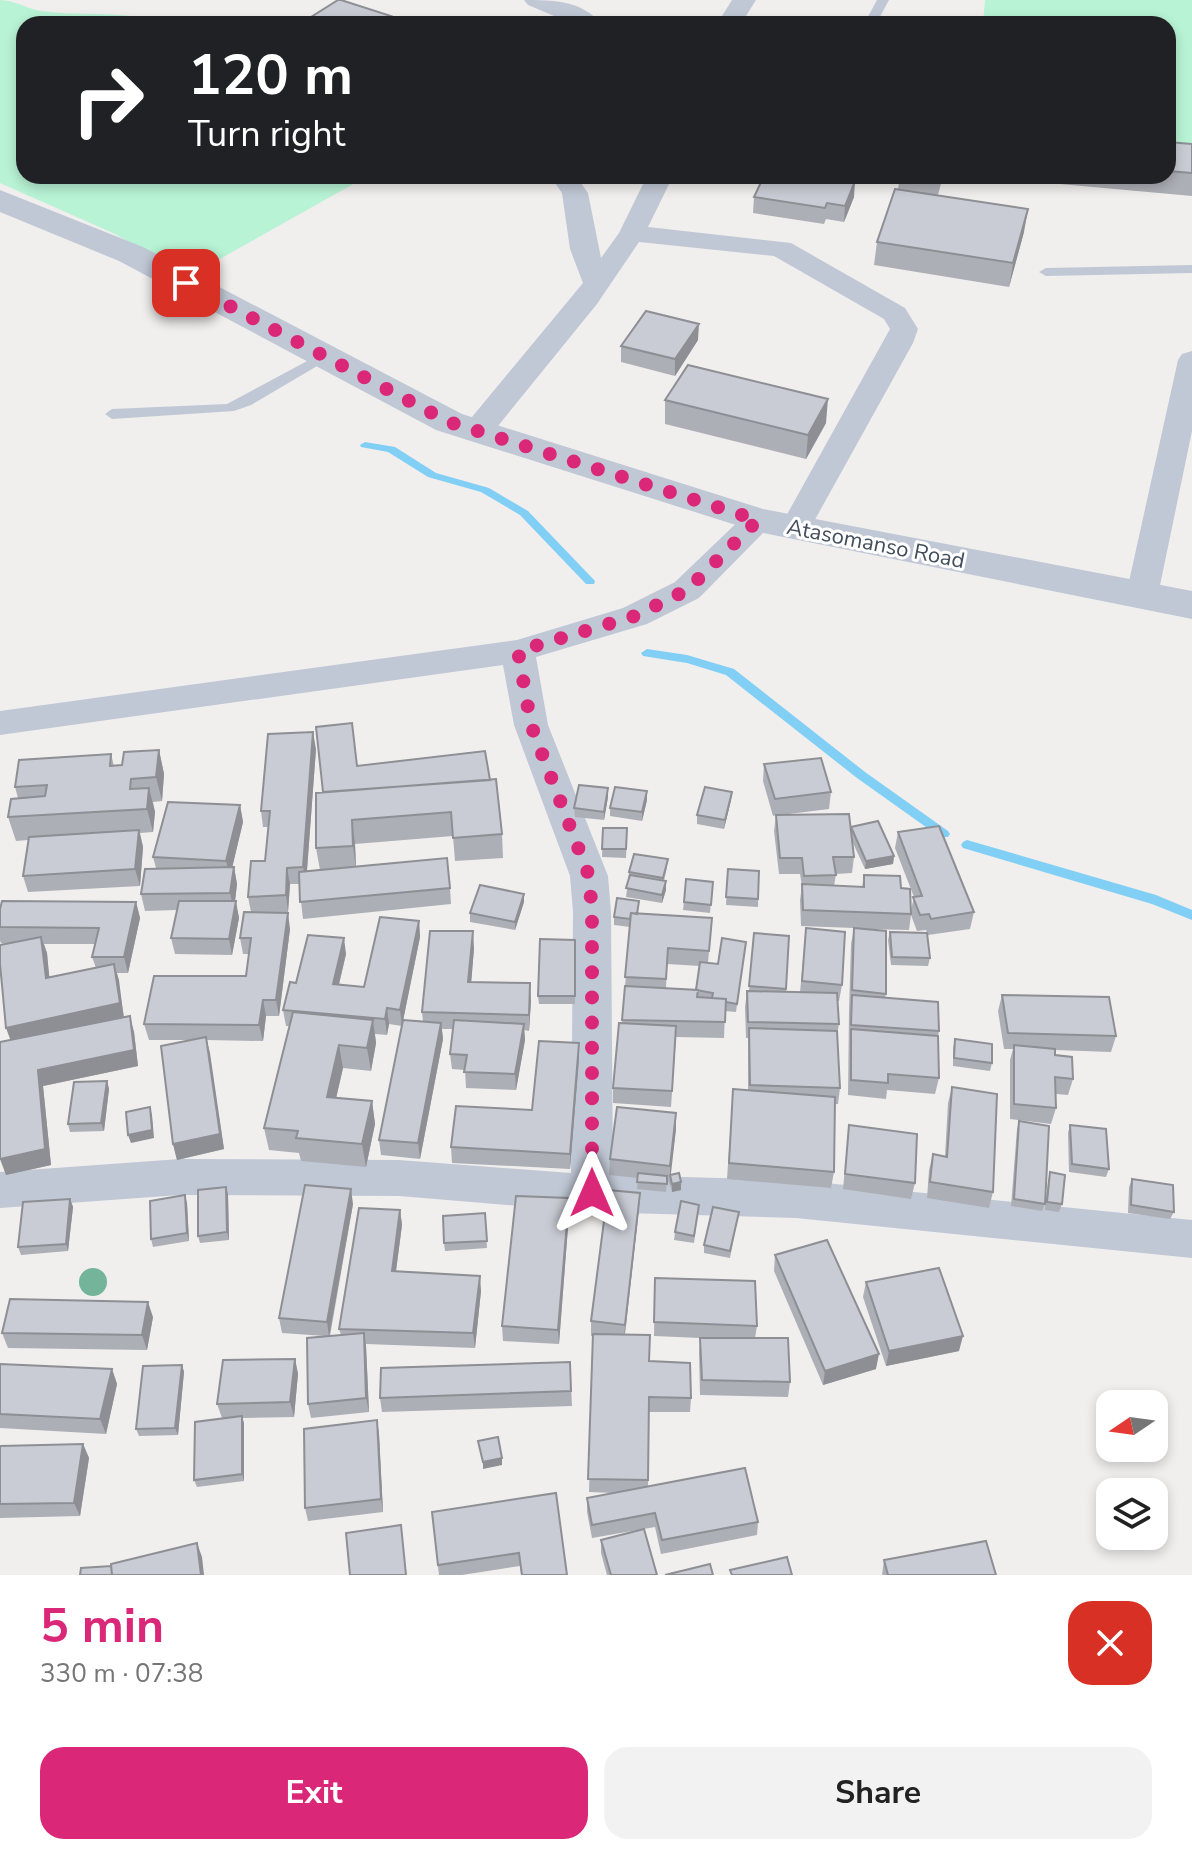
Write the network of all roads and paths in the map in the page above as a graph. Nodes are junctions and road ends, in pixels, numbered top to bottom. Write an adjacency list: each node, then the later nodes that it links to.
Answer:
1 (536, 0): 2 (street)
2 (576, 16)
3 (569, 184): 9 (street)
4 (656, 184): 6 (street)
5 (0, 200): 10 (street, Atasomanso Road)
6 (632, 233): 9 (street); 15 (street)
7 (1192, 269): 8 (lane)
8 (1046, 272)
9 (597, 283): 13 (street)
10 (324, 356): 12 (lane); 13 (street, Atasomanso Road)
11 (1192, 360): 16 (street)
12 (112, 414)
13 (478, 430): 14 (street, Atasomanso Road)
14 (758, 520): 15 (street, Atasomanso Road); 18 (street)
15 (796, 527): 16 (street, Atasomanso Road)
16 (1142, 595): 17 (street, Atasomanso Road)
17 (1192, 605)
18 (518, 651): 19 (street); 21 (street)
19 (0, 723)
20 (0, 1190): 21 (street)
21 (592, 1193): 22 (street)
22 (1192, 1239)

